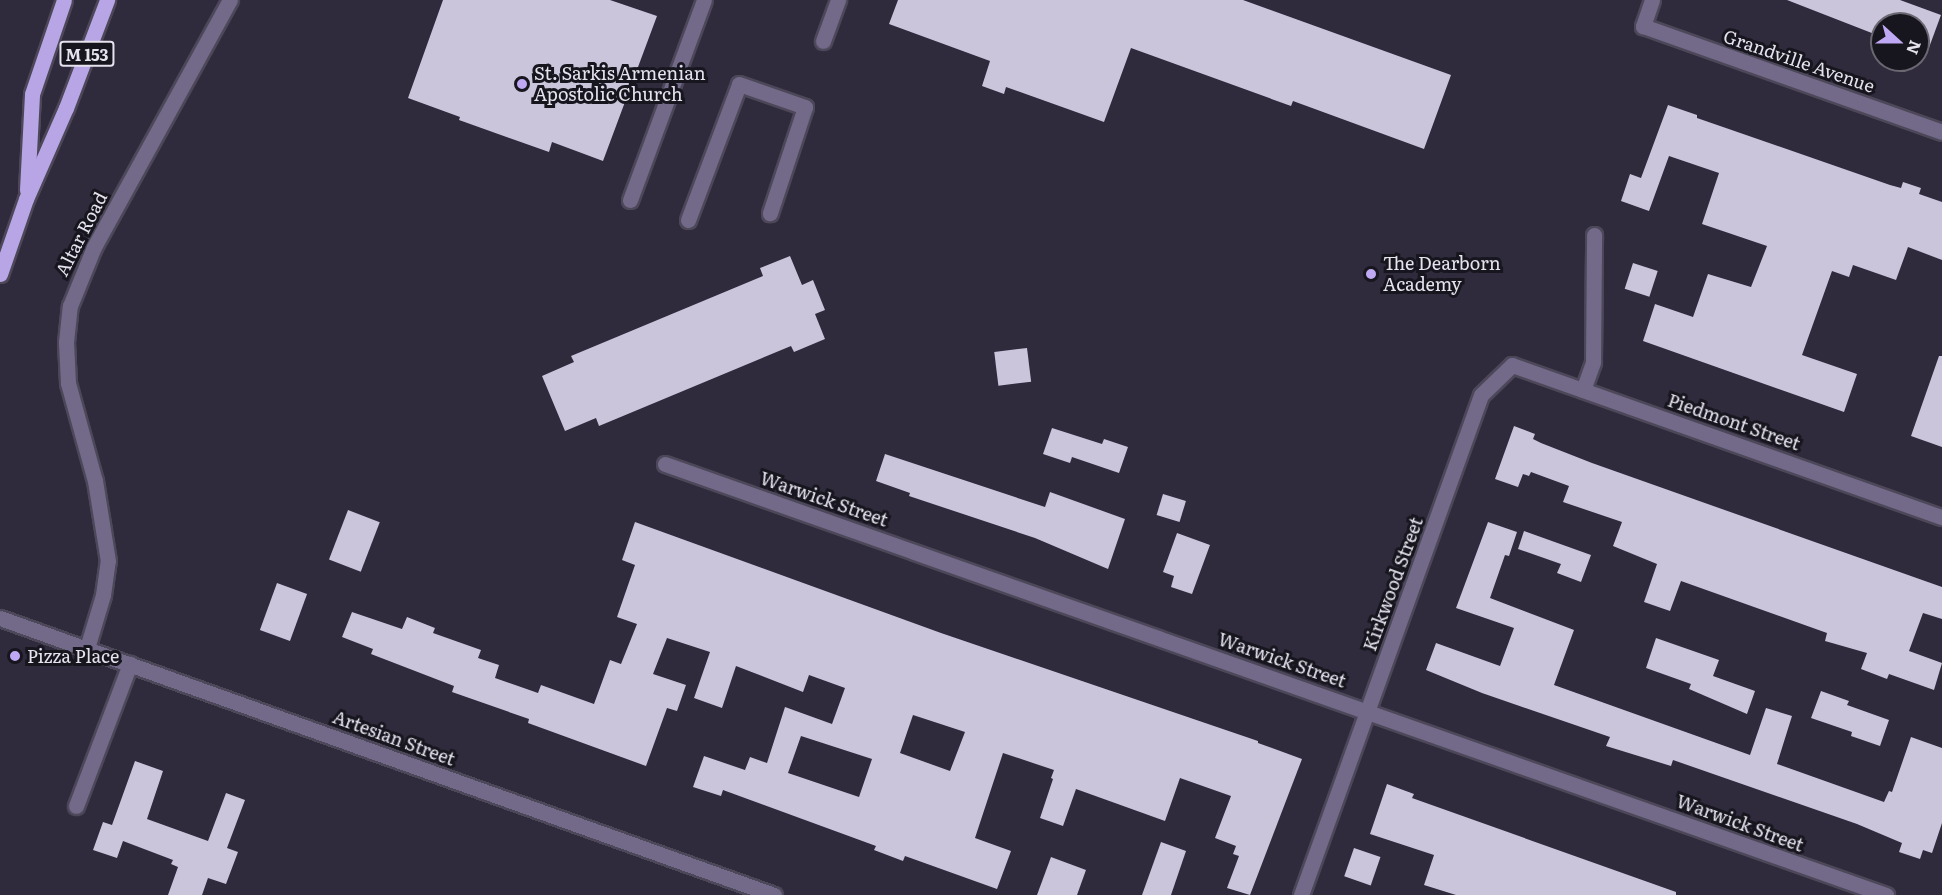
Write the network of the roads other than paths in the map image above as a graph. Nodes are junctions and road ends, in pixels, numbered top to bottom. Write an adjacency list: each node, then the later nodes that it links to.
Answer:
1 (64, 0): 9 (main road)
2 (107, 0): 9 (main road, M 153)
3 (230, 0): 20 (street, Altar Road)
4 (704, 0): 10 (street)
5 (838, 0): 7 (street)
6 (1652, 0): 8 (street, Grandville Avenue)
7 (823, 41)
8 (1942, 132)
9 (26, 200): 14 (main road, M 153)
10 (630, 200)
11 (770, 213): 12 (street)
12 (688, 220)
13 (1594, 235): 16 (street)
14 (0, 274)
15 (1512, 365): 16 (street, Piedmont Street); 22 (street, Kirkwood Street)
16 (1582, 390): 18 (street, Piedmont Street)
17 (665, 464): 22 (street, Warwick Street)
18 (1942, 517)
19 (0, 618): 20 (street, Artesian Street)
20 (87, 648): 21 (street, Artesian Street)
21 (130, 663): 23 (street); 24 (street, Artesian Street)
22 (1368, 711): 25 (street, Kirkwood Street); 26 (street, Warwick Street)
23 (76, 806)
24 (774, 895)
25 (1301, 895)
26 (1886, 895)

